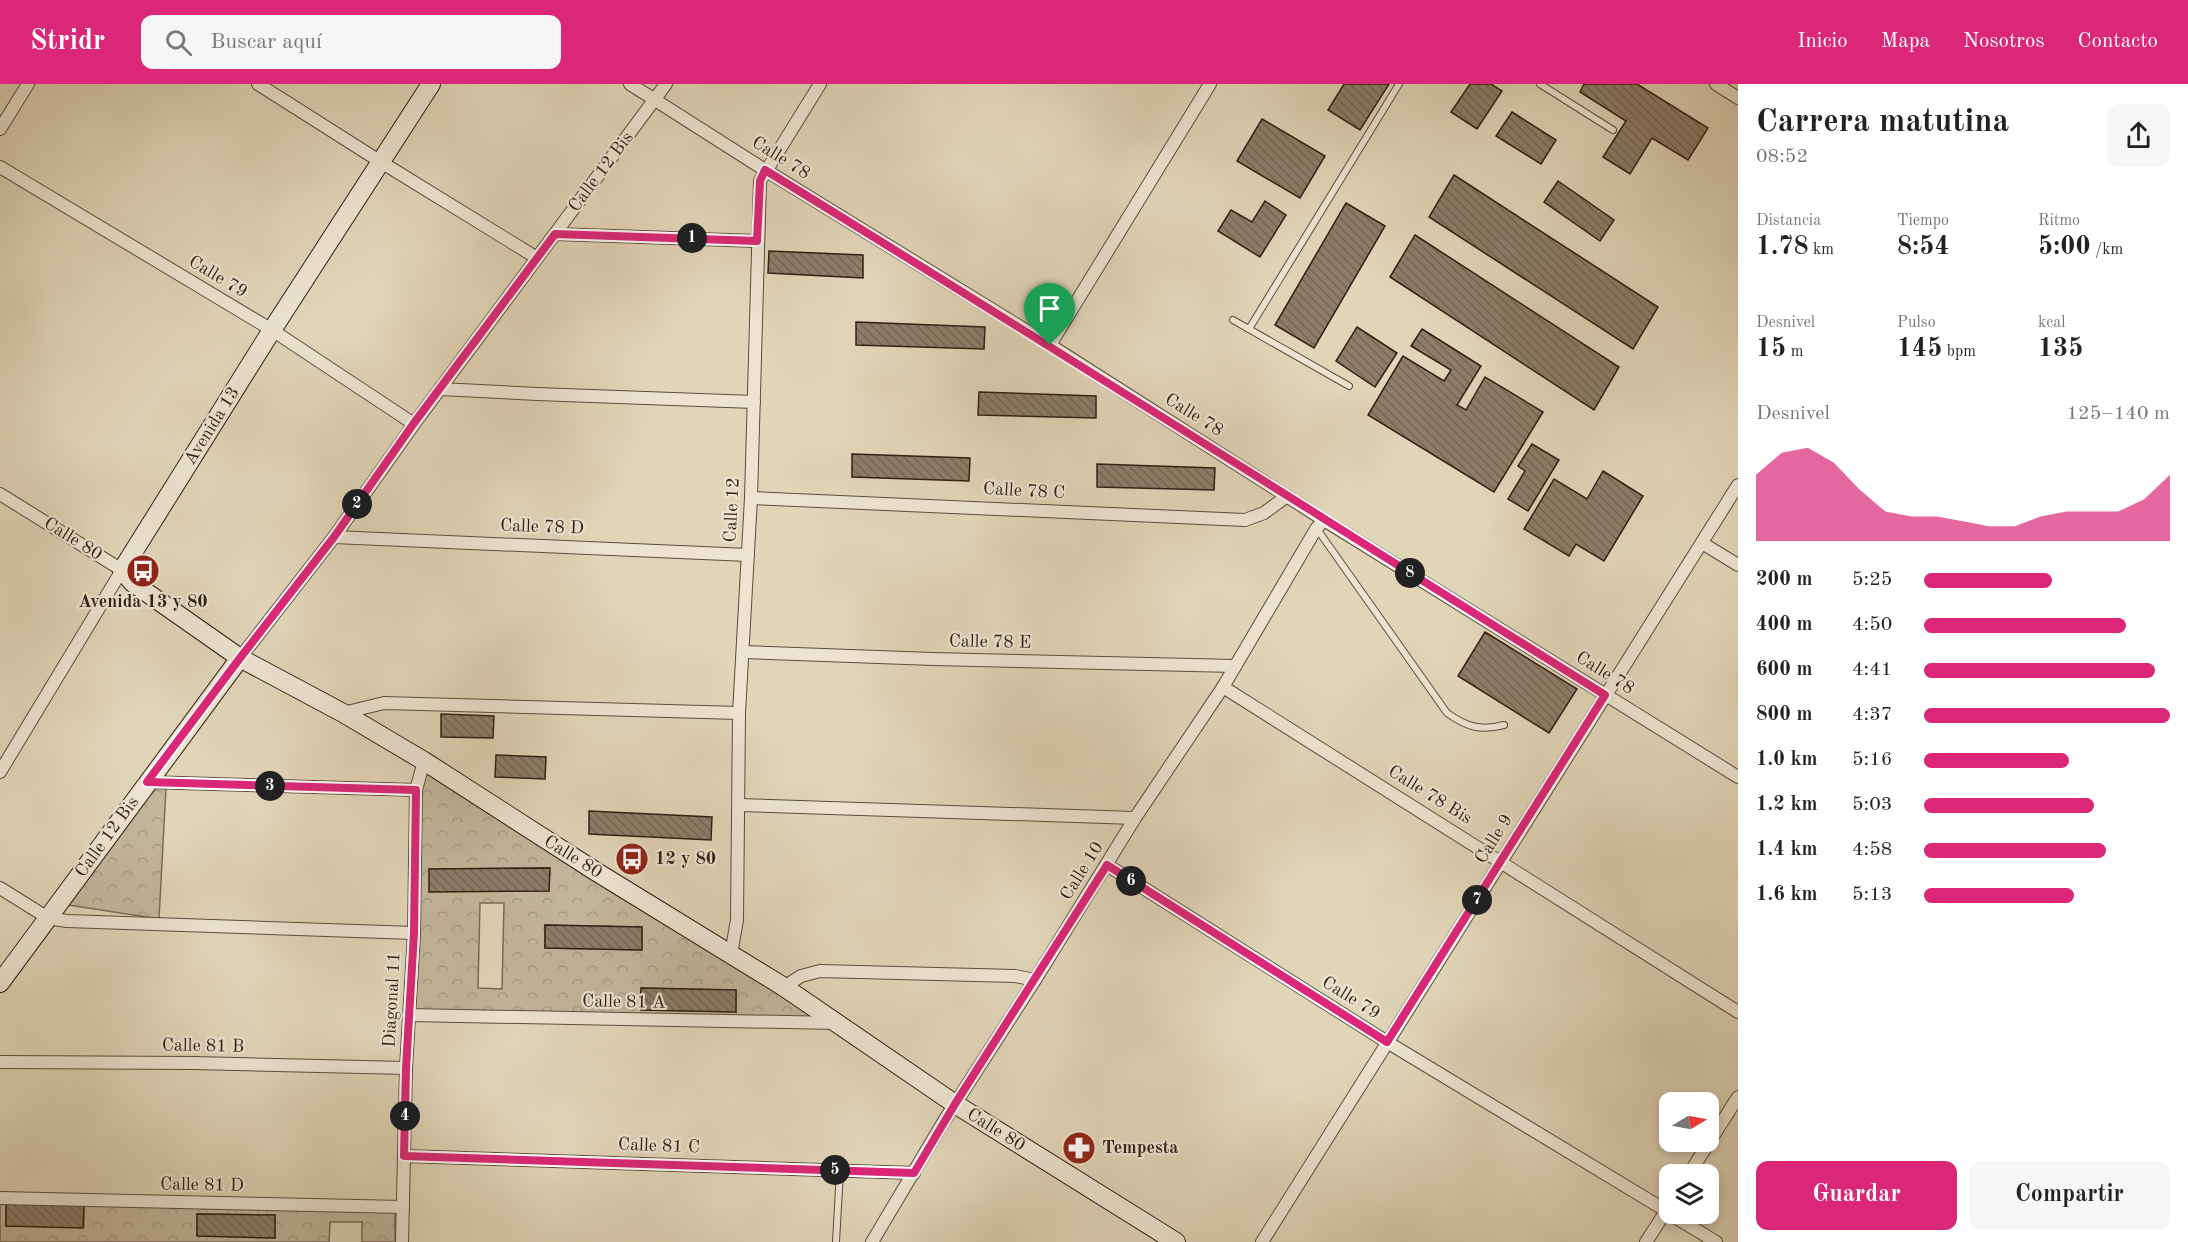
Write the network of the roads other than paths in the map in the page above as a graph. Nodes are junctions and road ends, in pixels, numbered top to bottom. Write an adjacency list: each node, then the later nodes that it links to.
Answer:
1 (28, 84): 13 (street)
2 (258, 84): 15 (street)
3 (431, 84): 15 (street, Avenida 13)
4 (630, 84): 12 (street, Calle 78)
5 (666, 84): 12 (street, Calle 12 Bis)
6 (820, 84): 17 (street, Calle 12)
7 (1399, 84): 22 (lane)
8 (1540, 84): 14 (lane)
9 (1716, 84): 11 (street)
10 (1206, 85): 24 (street)
11 (1738, 98)
12 (655, 100): 17 (street, Calle 78); 18 (street, Calle 12 Bis)
13 (0, 129)
14 (1612, 130)
15 (381, 162): 20 (street); 23 (street, Avenida 13)
16 (0, 167): 23 (street, Calle 79)
17 (765, 170): 19 (street, Calle 12); 24 (street, Calle 78)
18 (555, 234): 19 (street); 20 (street, Calle 12 Bis)
19 (757, 241): 27 (street, Calle 12)
20 (537, 258): 26 (street, Calle 12 Bis)
21 (1233, 320): 22 (lane)
22 (1249, 329): 25 (lane)
23 (272, 330): 28 (street, Calle 79); 38 (street, Avenida 13)
24 (1050, 345): 31 (street, Calle 78)
25 (1349, 386)
26 (440, 389): 27 (street); 28 (street, Calle 12 Bis)
27 (754, 402): 32 (street, Calle 12)
28 (414, 423): 34 (street, Calle 12 Bis)
29 (1738, 485): 35 (street, Calle 9)
30 (0, 494): 38 (street, Calle 80)
31 (1287, 496): 32 (street, Calle 78 C); 33 (street, Calle 78)
32 (752, 498): 36 (street, Calle 12)
33 (1320, 524): 41 (street, Calle 10); 43 (street, Calle 78); 46 (lane)
34 (334, 537): 36 (street, Calle 78 D); 40 (street, Calle 12 Bis)
35 (1702, 543): 37 (street); 43 (street, Calle 9)
36 (748, 555): 39 (street, Calle 12)
37 (1738, 566)
38 (123, 570): 40 (street, Calle 80); 48 (street, Avenida 13)
39 (744, 652): 41 (street, Calle 78 E); 45 (street, Calle 12)
40 (240, 658): 44 (street, Calle 80); 50 (street, Calle 12 Bis)
41 (1235, 666): 42 (street, Calle 10)
42 (1223, 687): 53 (street, Calle 10); 54 (street, Calle 78 Bis)
43 (1605, 695): 49 (street, Calle 78); 54 (street, Calle 9)
44 (343, 713): 45 (street); 47 (street, Calle 80)
45 (740, 713): 52 (street, Calle 12)
46 (1504, 726)
47 (424, 761): 51 (street, Diagonal 11); 59 (street, Calle 80)
48 (0, 772)
49 (1738, 777)
50 (147, 782): 51 (street); 57 (street, Calle 12 Bis)
51 (416, 790): 58 (street, Diagonal 11)
52 (739, 805): 53 (street); 59 (street, Calle 12)
53 (1135, 818): 55 (street, Calle 10)
54 (1502, 861): 63 (street, Calle 78 Bis); 66 (street, Calle 9)
55 (1107, 865): 60 (street, Calle 10); 66 (street, Calle 79)
56 (0, 888): 57 (street)
57 (48, 918): 58 (street); 61 (street, Calle 12 Bis)
58 (414, 933): 64 (street, Diagonal 11)
59 (731, 954): 62 (street, Calle 80)
60 (1035, 980): 62 (street); 70 (street, Calle 10)
61 (0, 983)
62 (784, 987): 65 (street, Calle 80)
63 (1738, 1012)
64 (409, 1015): 65 (street, Calle 81 A); 68 (street, Diagonal 11)
65 (838, 1023): 70 (street, Calle 80)
66 (1387, 1042): 76 (street, Calle 79); 84 (street, Calle 9)
67 (0, 1062): 68 (street, Calle 81 B)
68 (406, 1068): 71 (street, Diagonal 11)
69 (1738, 1097): 72 (street)
70 (955, 1104): 74 (street, Calle 10); 80 (street, Calle 80)
71 (404, 1156): 73 (street, Calle 81 C); 77 (street, Diagonal 11)
72 (1695, 1164)
73 (840, 1170): 74 (street, Calle 81 C); 82 (lane)
74 (914, 1173): 83 (street, Calle 10)
75 (0, 1198): 77 (street, Calle 81 D)
76 (1659, 1205)
77 (404, 1207): 81 (street, Diagonal 11)
78 (1659, 1224): 85 (street)
79 (1689, 1224): 86 (street, Calle 79)
80 (1170, 1240)
81 (402, 1242)
82 (836, 1242)
83 (872, 1242)
84 (1262, 1242)
85 (1646, 1242)
86 (1716, 1242)

